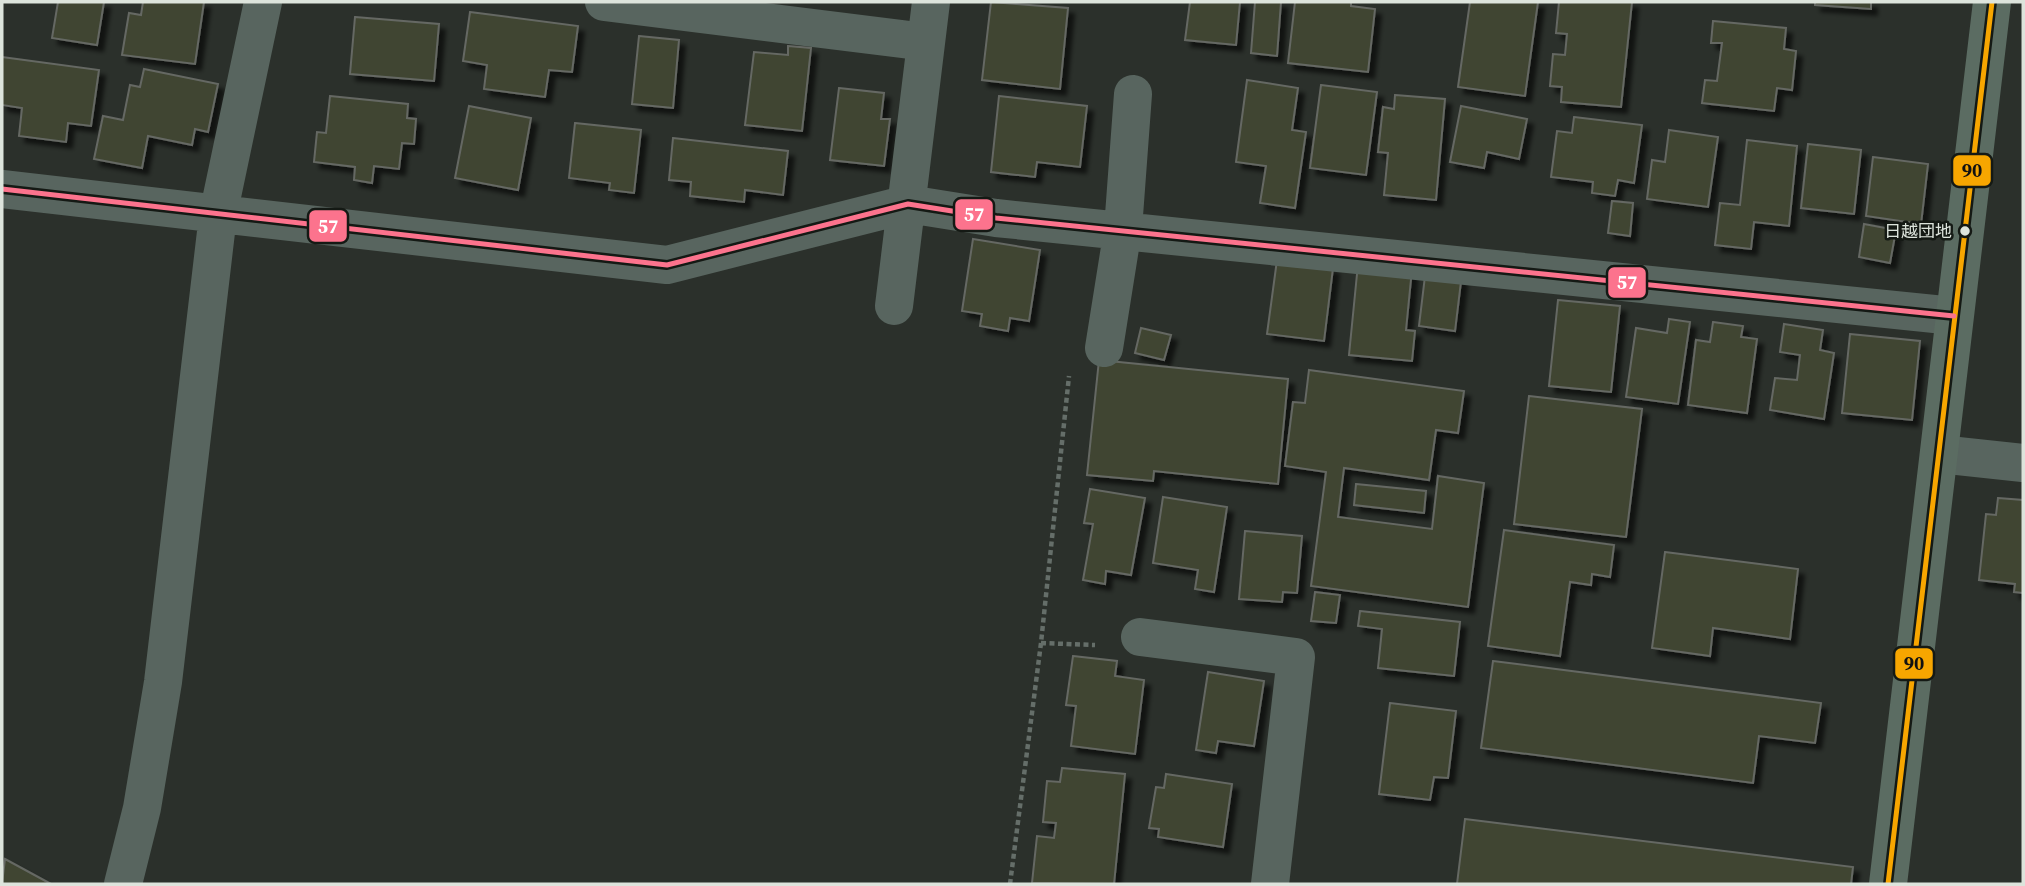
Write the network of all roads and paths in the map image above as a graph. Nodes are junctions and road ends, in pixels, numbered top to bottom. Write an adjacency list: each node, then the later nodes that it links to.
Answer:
1 (263, 2): 9 (street)
2 (604, 2): 5 (street)
3 (931, 2): 5 (street)
4 (1992, 2): 12 (highway)
5 (926, 42): 8 (street)
6 (1133, 94): 10 (street)
7 (2, 189): 9 (street)
8 (908, 204): 9 (street); 10 (street); 11 (street)
9 (218, 215): 19 (street)
10 (1123, 229): 12 (street); 13 (street)
11 (894, 306)
12 (1954, 316): 15 (highway)
13 (1104, 348)
14 (1070, 367): 18 (path)
15 (1939, 454): 16 (street); 22 (highway)
16 (2023, 463)
17 (1140, 637): 18 (path); 21 (street)
18 (1041, 643): 20 (path)
19 (123, 884)
20 (1010, 884)
21 (1270, 884)
22 (1888, 884)

